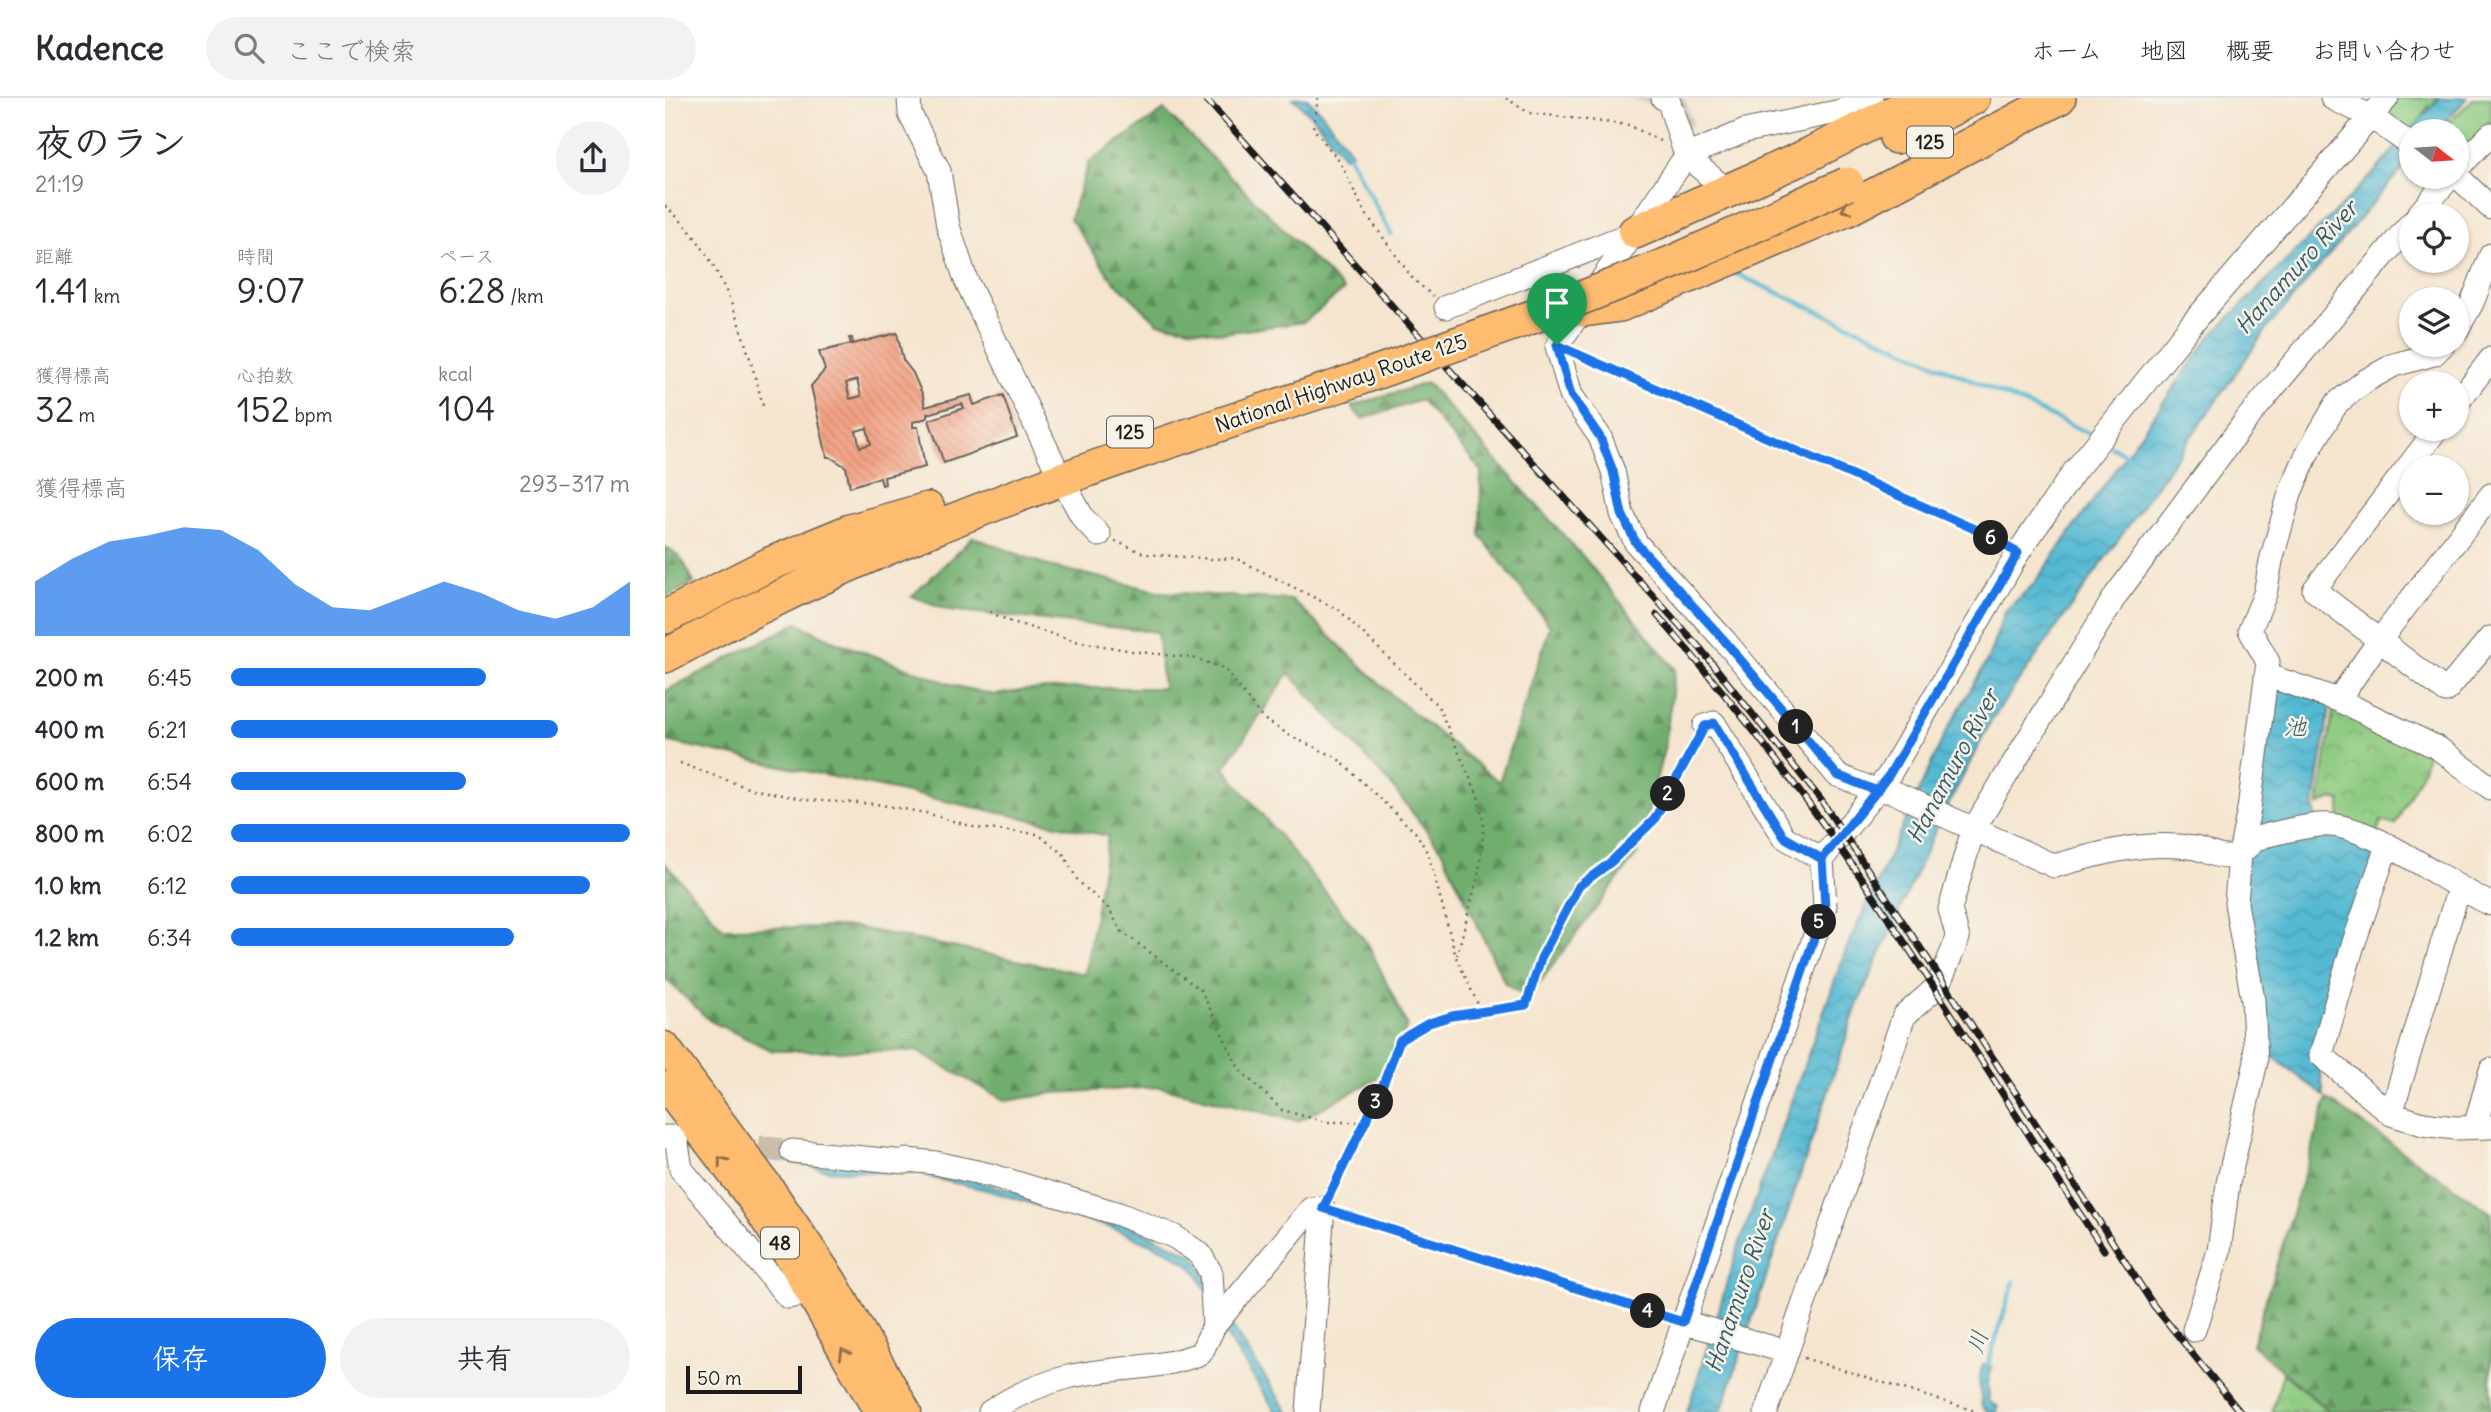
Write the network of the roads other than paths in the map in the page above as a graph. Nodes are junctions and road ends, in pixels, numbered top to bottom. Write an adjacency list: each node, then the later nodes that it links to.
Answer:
1 (909, 98): 32 (street)
2 (1663, 98): 13 (street)
3 (1871, 98): 13 (street)
4 (1922, 98): 18 (highway)
5 (1973, 98): 15 (highway, National Highway Route 125 / 125)
6 (2013, 98): 15 (highway, National Highway Route 125 / 125)
7 (2059, 98): 26 (highway, one-way to 26)
8 (2332, 98): 10 (street)
9 (2386, 98): 10 (street)
10 (2374, 119): 12 (street); 46 (street)
11 (2491, 134): 14 (street)
12 (2399, 137)
13 (1686, 156): 18 (street); 21 (street)
14 (2469, 157)
15 (1842, 175): 32 (highway, National Highway Route 125 / 125)
16 (2469, 187): 20 (street)
17 (2440, 189): 19 (street)
18 (1728, 191): 21 (highway)
19 (2428, 203)
20 (2491, 208)
21 (1635, 232): 24 (street); 26 (street)
22 (2399, 237): 47 (street)
23 (2491, 255): 25 (street)
24 (1446, 307)
25 (2469, 308)
26 (1583, 310): 27 (street); 46 (street)
27 (1513, 333)
28 (2423, 357): 42 (street)
29 (2491, 359): 30 (street)
30 (2469, 387)
31 (2428, 441): 39 (street)
32 (1057, 471): 34 (highway, National Highway Route 125 / 125); 35 (street)
33 (2491, 495): 39 (street)
34 (937, 516): 36 (highway); 37 (highway, National Highway Route 125 / 125); 40 (highway, National Highway Route 125 / 125); 41 (highway)
35 (1099, 535)
36 (665, 617)
37 (665, 635)
38 (2491, 638): 39 (street)
39 (2379, 641): 43 (street)
40 (665, 656)
41 (665, 671)
42 (2266, 675): 43 (street); 49 (street)
43 (2338, 701): 45 (street)
44 (1705, 726): 50 (street)
45 (2491, 788)
46 (1884, 791): 47 (street); 50 (street)
47 (1970, 828): 49 (street); 64 (street)
48 (2387, 846): 49 (street); 51 (street); 56 (street)
49 (2240, 854): 63 (street)
50 (1822, 859): 61 (street)
51 (2459, 888): 52 (street); 56 (street)
52 (2491, 904)
53 (665, 1046): 66 (main road, 48)
54 (2491, 1070): 57 (street)
55 (665, 1086): 60 (main road, 48, one-way to 55)
56 (2391, 1114): 57 (street)
57 (2483, 1127)
58 (665, 1137): 60 (street)
59 (792, 1151): 62 (street)
60 (811, 1293): 65 (main road, 48, one-way to 60)
61 (1683, 1322): 64 (street); 69 (street)
62 (1214, 1326): 67 (street); 68 (street)
63 (2194, 1330)
64 (1787, 1352): 70 (street)
65 (878, 1412)
66 (907, 1412)
67 (990, 1412)
68 (1308, 1412)
69 (1653, 1412)
70 (1766, 1412)

